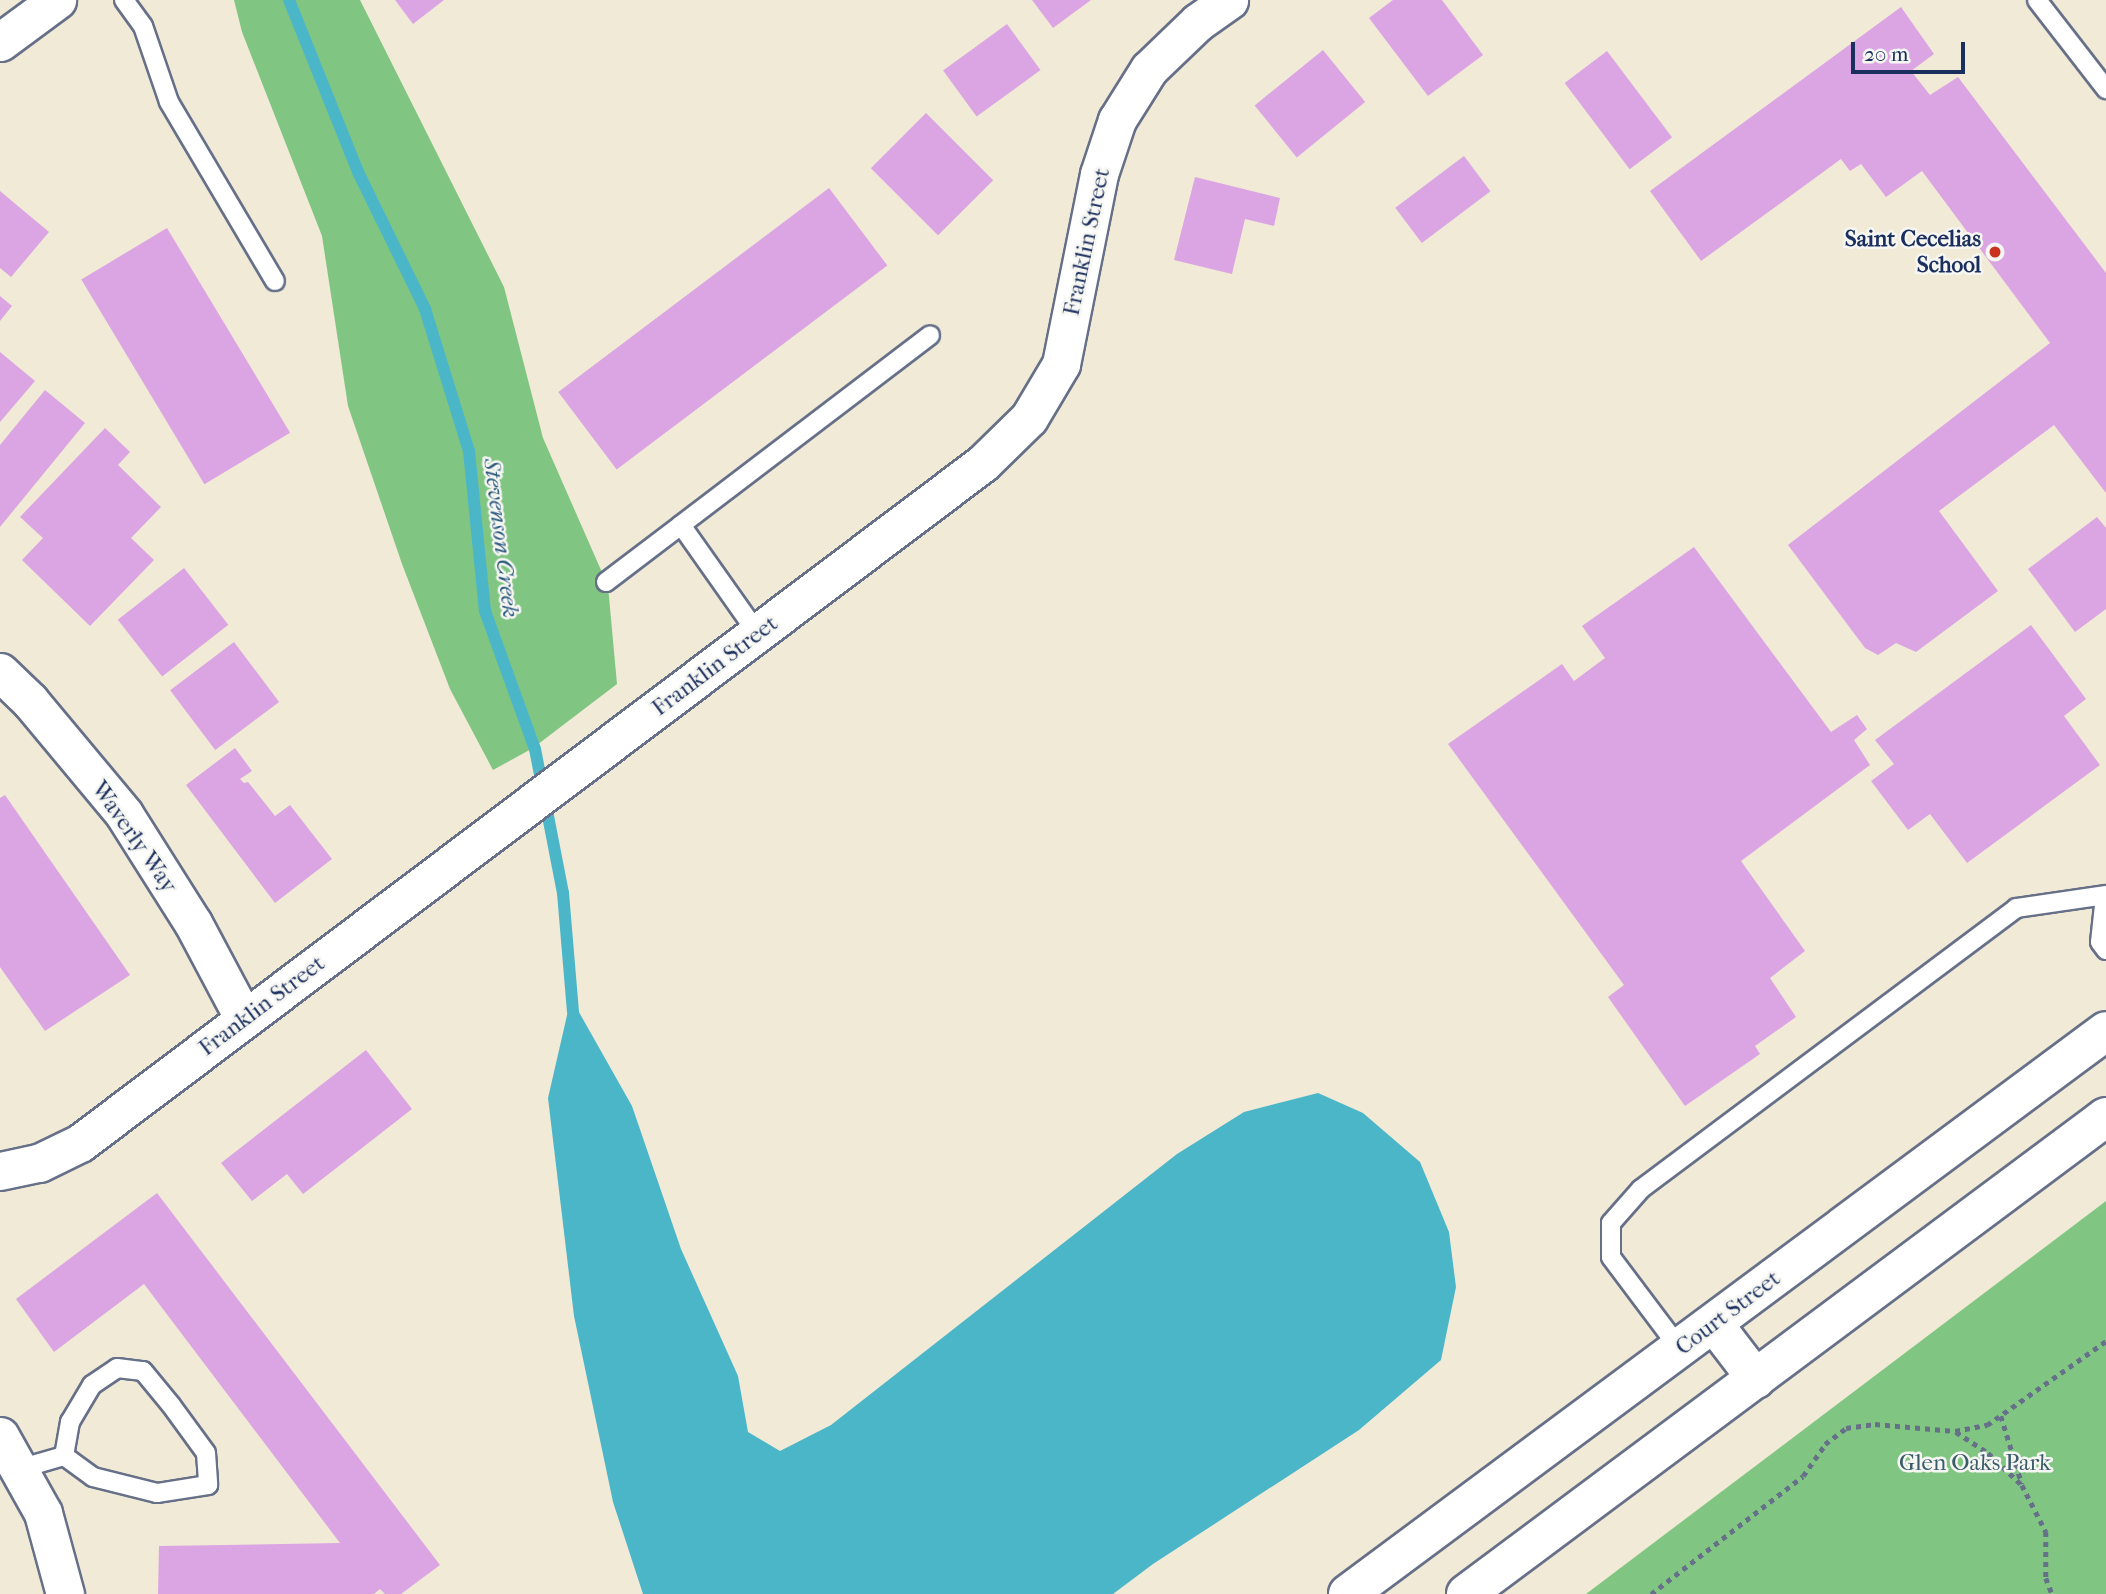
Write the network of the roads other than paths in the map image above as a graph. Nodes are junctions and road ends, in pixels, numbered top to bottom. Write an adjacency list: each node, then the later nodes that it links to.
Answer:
1 (124, 0): 7 (lane)
2 (1229, 0): 11 (street, Franklin Street)
3 (2037, 0): 6 (lane)
4 (36, 10): 5 (street)
5 (0, 42)
6 (2106, 89)
7 (275, 281)
8 (930, 335): 9 (lane)
9 (681, 525): 10 (lane); 11 (lane)
10 (606, 582)
11 (758, 634): 15 (street, Franklin Street)
12 (0, 672): 15 (street, Waverly Way)
13 (2106, 895): 14 (lane); 20 (lane)
14 (2106, 950)
15 (244, 1019): 18 (street, Franklin Street)
16 (2106, 1031): 19 (main road, Court Street)
17 (2106, 1117): 21 (main road)
18 (0, 1171)
19 (1714, 1324): 20 (main road, Court Street); 21 (street)
20 (1680, 1349): 26 (main road, Court Street)
21 (1756, 1379): 27 (main road)
22 (0, 1436): 24 (street)
23 (64, 1456): 23 (lane); 24 (lane)
24 (19, 1469): 25 (street)
25 (65, 1594)
26 (1348, 1594)
27 (1466, 1594)

